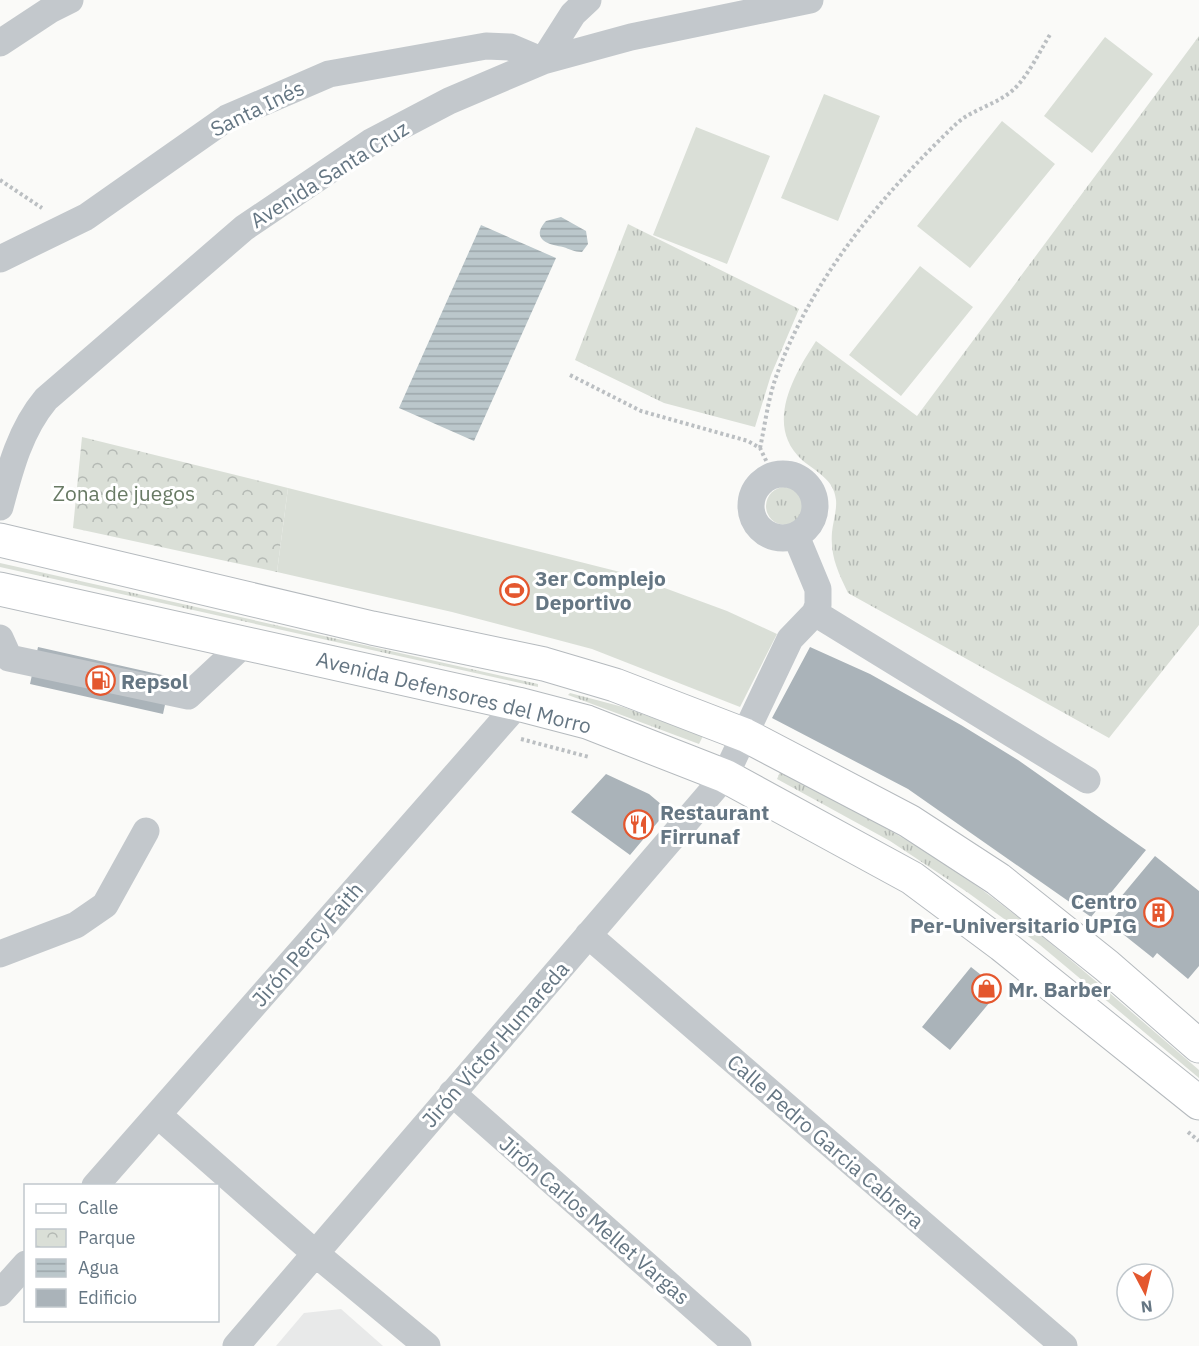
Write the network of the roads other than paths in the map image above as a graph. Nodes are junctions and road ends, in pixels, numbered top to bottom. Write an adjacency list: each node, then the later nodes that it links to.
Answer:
1 (70, 0): 4 (street)
2 (588, 0): 5 (street)
3 (810, 0): 5 (street, Avenida Santa Cruz)
4 (0, 43)
5 (543, 61): 6 (street, Santa Inés); 7 (street, Avenida Santa Cruz)
6 (0, 259)
7 (2, 489)
8 (796, 536): 8 (street); 11 (street)
9 (0, 540): 15 (main road, Avenida Defensores del Morro)
10 (0, 589): 13 (main road, Avenida Defensores del Morro)
11 (815, 613): 15 (street, Jirón Víctor Humareda); 17 (street)
12 (0, 638): 13 (street)
13 (245, 643): 14 (main road, Avenida Defensores del Morro)
14 (519, 704): 16 (main road, Avenida Defensores del Morro); 23 (street, Jirón Percy Faith)
15 (745, 735): 16 (street, Jirón Víctor Humareda); 21 (main road, Avenida Defensores del Morro)
16 (725, 776): 19 (street, Jirón Víctor Humareda); 24 (main road, Avenida Defensores del Morro)
17 (1088, 780)
18 (146, 831): 20 (street)
19 (588, 935): 22 (street, Jirón Víctor Humareda); 32 (street, Calle Pedro Garcia Cabrera)
20 (0, 954)
21 (1199, 1046)
22 (452, 1094): 26 (street, Jirón Víctor Humareda); 31 (street, Jirón Carlos Mellet Vargas)
23 (158, 1115): 25 (street, Jirón Percy Faith); 26 (street)
24 (1193, 1117)
25 (96, 1184)
26 (316, 1254): 29 (street, Jirón Víctor Humareda); 30 (street)
27 (24, 1266): 28 (street)
28 (0, 1293)
29 (236, 1346)
30 (427, 1346)
31 (738, 1346)
32 (1064, 1346)

